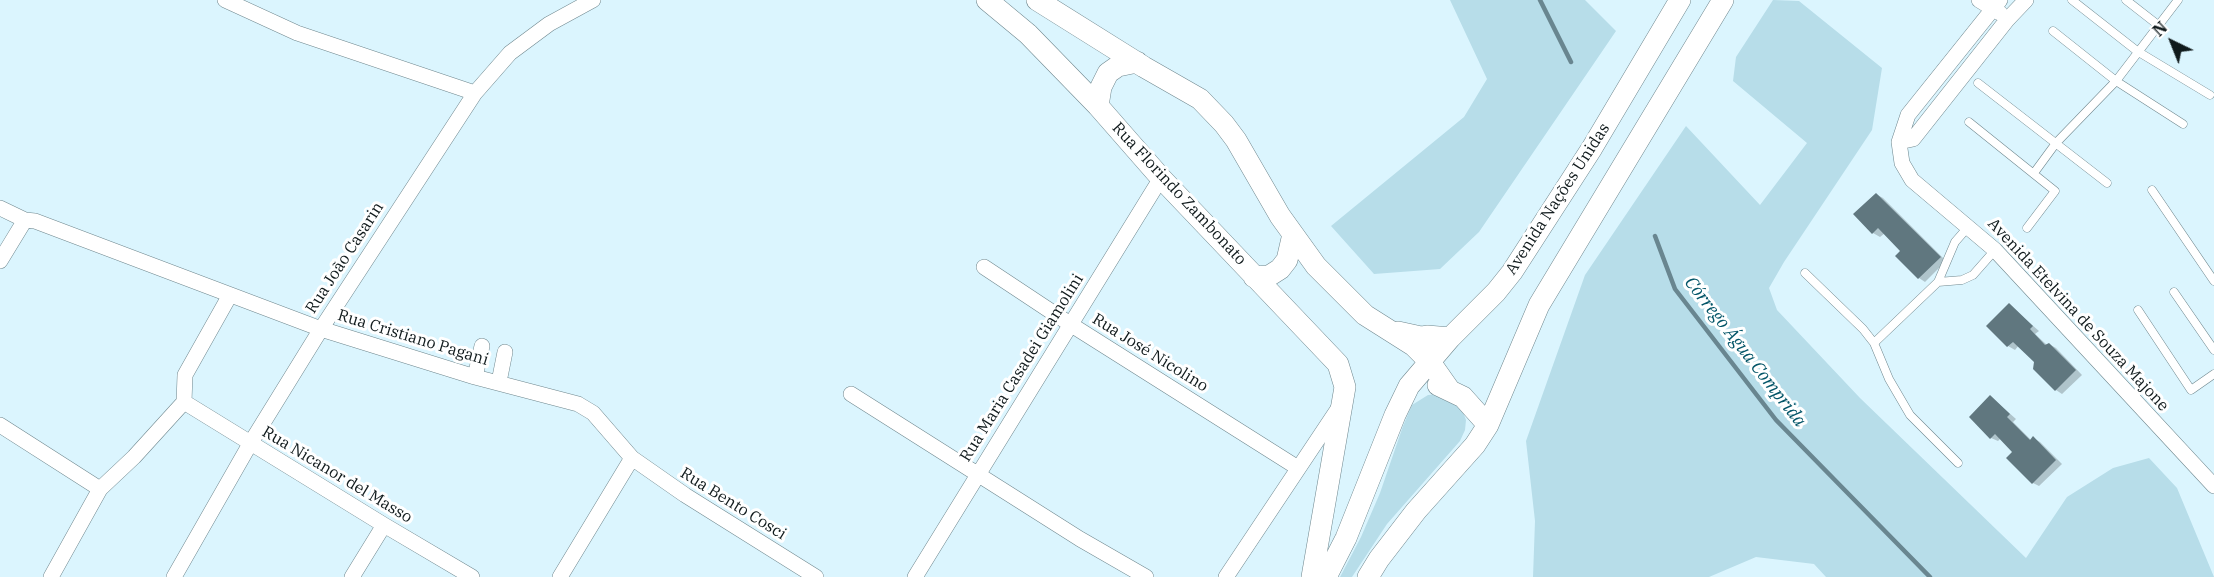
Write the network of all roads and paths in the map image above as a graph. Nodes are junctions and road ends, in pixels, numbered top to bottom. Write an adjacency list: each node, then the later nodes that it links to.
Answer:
1 (225, 0): 20 (street)
2 (593, 0): 20 (street, Rua João Casarin)
3 (987, 0): 22 (main road, Rua Florindo Zambonato)
4 (1037, 0): 17 (main road)
5 (1680, 0): 49 (main road, Avenida Nações Unidas)
6 (1723, 0): 64 (main road)
7 (1979, 0): 12 (street)
8 (2026, 0): 13 (street)
9 (2072, 0): 16 (lane)
10 (2126, 0): 14 (lane)
11 (2178, 0): 14 (lane)
12 (1997, 4): 13 (street); 25 (street)
13 (2007, 20): 25 (street)
14 (2158, 25): 16 (lane)
15 (2053, 31): 18 (lane)
16 (2137, 51): 18 (lane); 21 (lane)
17 (1137, 62): 22 (main road); 35 (main road)
18 (2116, 81): 24 (lane); 26 (lane)
19 (1978, 83): 26 (lane)
20 (475, 93): 48 (street, Rua João Casarin)
21 (2210, 95)
22 (1098, 106): 28 (main road, Rua Florindo Zambonato)
23 (1969, 122): 27 (lane)
24 (2183, 124)
25 (1899, 142): 33 (street, Avenida Etelvina de Souza Majone)
26 (2056, 142): 27 (lane); 29 (lane)
27 (2034, 173): 34 (lane)
28 (1161, 178): 40 (main road, Rua Florindo Zambonato); 47 (street, Rua Maria Casadei Giamolini)
29 (2108, 183)
30 (2152, 190): 41 (lane)
31 (0, 208): 32 (street, Rua Cristiano Pagani)
32 (25, 220): 37 (street); 44 (street, Rua Cristiano Pagani)
33 (1969, 226): 36 (street, Avenida Etelvina de Souza Majone); 42 (lane)
34 (2027, 228)
35 (1293, 234): 40 (main road); 46 (main road)
36 (1995, 250): 42 (lane); 70 (street, Avenida Etelvina de Souza Majone)
37 (0, 261)
38 (984, 267): 47 (street, Rua José Nicolino)
39 (1805, 273): 50 (lane)
40 (1254, 277): 62 (main road, Rua Florindo Zambonato)
41 (2214, 281)
42 (1938, 282): 50 (lane)
43 (2174, 292): 52 (lane)
44 (230, 295): 48 (street, Rua Cristiano Pagani); 61 (street)
45 (2138, 309): 55 (lane)
46 (1365, 315): 49 (main road); 54 (main road)
47 (1070, 324): 68 (street, Rua José Nicolino); 69 (street, Rua Maria Casadei Giamolini)
48 (321, 329): 56 (street, Rua Cristiano Pagani); 65 (street, Rua João Casarin)
49 (1450, 338): 54 (main road, Avenida Nações Unidas)
50 (1874, 343): 67 (lane)
51 (482, 346): 56 (street)
52 (2214, 350)
53 (505, 352): 57 (street)
54 (1430, 362): 58 (main road, Avenida Nações Unidas); 59 (main road)
55 (2214, 374)
56 (475, 377): 57 (street, Rua Cristiano Pagani)
57 (499, 382): 66 (street, Rua Cristiano Pagani)
58 (1409, 386): 59 (main road); 84 (main road, Avenida Nações Unidas)
59 (1449, 389): 64 (main road)
60 (851, 394): 69 (street)
61 (184, 402): 65 (street, Rua Nicanor del Masso); 71 (street)
62 (1341, 403): 68 (street); 83 (main road, Rua Florindo Zambonato)
63 (0, 425): 71 (street)
64 (1488, 425): 73 (main road)
65 (250, 444): 72 (street, Rua Nicanor del Masso); 75 (street, Rua João Casarin)
66 (632, 458): 78 (street); 79 (street, Rua Bento Cosci)
67 (1958, 463)
68 (1298, 468): 82 (street)
69 (978, 474): 80 (street, Rua Maria Casadei Giamolini); 81 (street)
70 (2214, 486)
71 (100, 489): 74 (street)
72 (384, 525): 76 (street); 77 (street, Rua Nicanor del Masso)
73 (1373, 571)
74 (51, 577)
75 (174, 577)
76 (352, 577)
77 (472, 577)
78 (560, 577)
79 (816, 577)
80 (915, 577)
81 (1146, 577)
82 (1226, 577)
83 (1312, 577)
84 (1326, 577)

